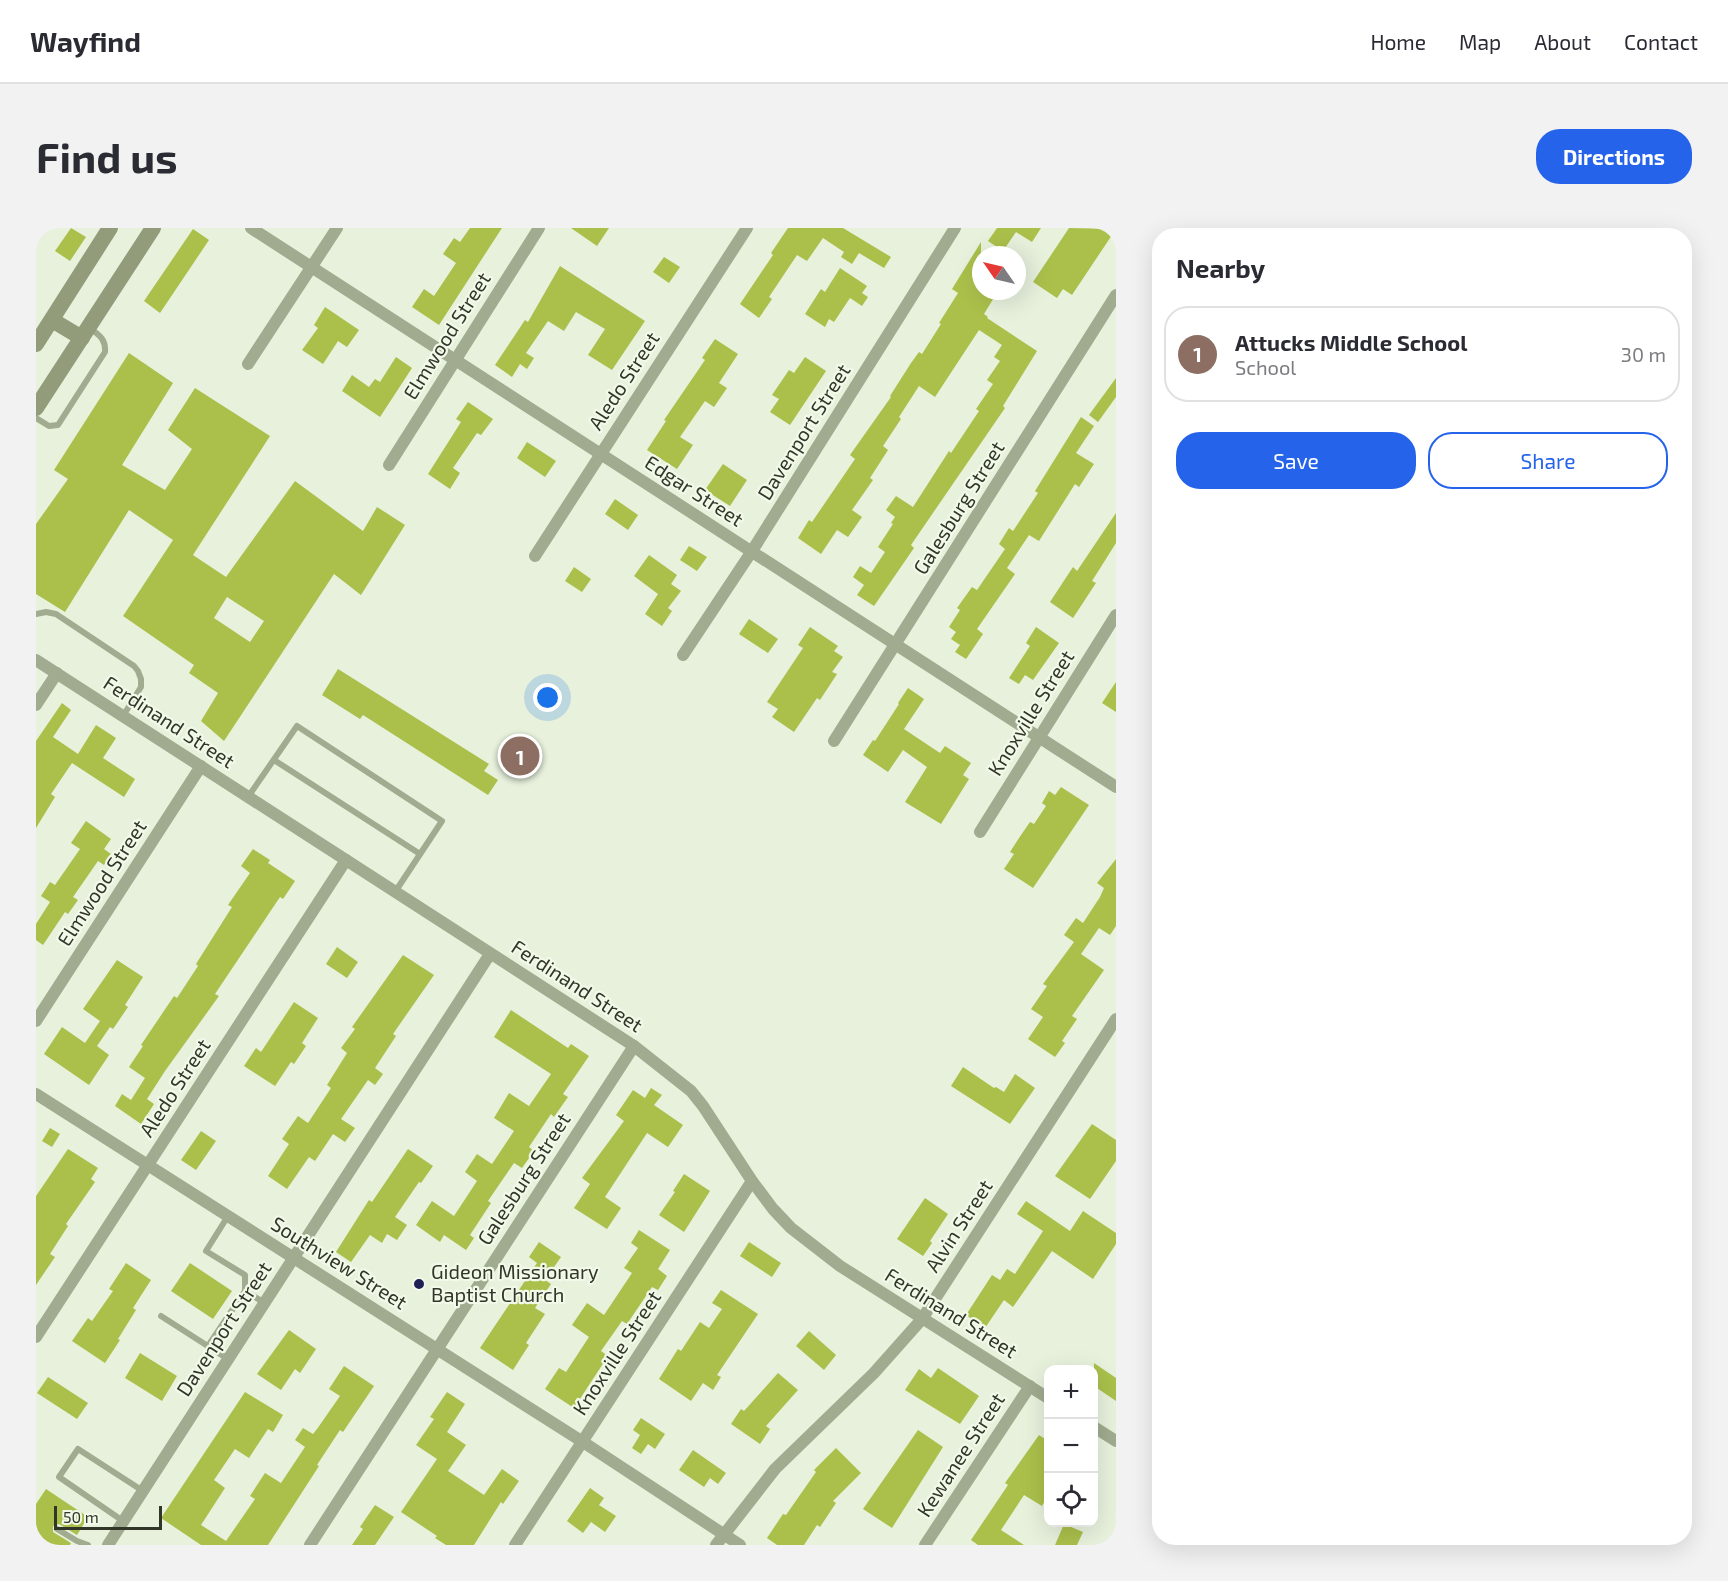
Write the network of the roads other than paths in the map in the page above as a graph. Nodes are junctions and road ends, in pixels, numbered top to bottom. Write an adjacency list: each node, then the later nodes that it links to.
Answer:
1 (110, 228): 10 (main road)
2 (153, 228): 11 (main road)
3 (251, 228): 8 (street, Edgar Street)
4 (337, 228): 8 (street)
5 (539, 228): 13 (street, Elmwood Street)
6 (747, 228): 17 (street, Aledo Street)
7 (956, 228): 19 (street, Davenport Street)
8 (312, 266): 13 (street, Edgar Street); 14 (street)
9 (1116, 295): 23 (street, Galesburg Street)
10 (52, 320): 11 (main road); 12 (main road)
11 (85, 332): 15 (main road); 16 (lane)
12 (36, 344)
13 (455, 360): 17 (street, Edgar Street); 18 (street, Elmwood Street)
14 (248, 364)
15 (36, 408)
16 (36, 418)
17 (601, 453): 19 (street, Edgar Street); 20 (street, Aledo Street)
18 (389, 465)
19 (752, 552): 23 (street, Edgar Street); 24 (street, Davenport Street)
20 (535, 556)
21 (36, 614): 28 (lane)
22 (1116, 615): 29 (street, Knoxville Street)
23 (896, 645): 29 (street, Edgar Street); 30 (street, Galesburg Street)
24 (683, 656)
25 (36, 660): 26 (street, Ferdinand Street)
26 (57, 673): 27 (street); 28 (street, Ferdinand Street)
27 (36, 705)
28 (123, 716): 32 (street, Ferdinand Street)
29 (1039, 738): 33 (street, Edgar Street); 35 (street, Knoxville Street)
30 (834, 741)
31 (274, 760): 34 (lane); 36 (lane); 36 (lane)
32 (201, 766): 34 (street, Ferdinand Street); 41 (street, Elmwood Street)
33 (1116, 788)
34 (248, 797): 37 (street, Ferdinand Street)
35 (980, 832)
36 (420, 854): 38 (lane)
37 (346, 860): 38 (street, Ferdinand Street); 44 (street, Aledo Street)
38 (395, 892): 39 (street, Ferdinand Street)
39 (490, 954): 42 (street, Ferdinand Street); 47 (street, Davenport Street)
40 (1116, 1019): 51 (street, Alvin Street)
41 (36, 1021)
42 (634, 1046): 45 (street, Ferdinand Street); 54 (street, Galesburg Street)
43 (36, 1094): 44 (street, Southview Street)
44 (148, 1165): 46 (street, Southview Street); 52 (street, Aledo Street)
45 (752, 1181): 51 (street, Ferdinand Street); 60 (street, Knoxville Street)
46 (228, 1216): 47 (street, Southview Street); 48 (lane)
47 (293, 1258): 49 (street, Davenport Street); 54 (street, Southview Street)
48 (245, 1291): 49 (lane); 53 (lane)
49 (265, 1303): 55 (street, Davenport Street)
50 (161, 1316): 53 (lane)
51 (922, 1319): 56 (street, Ferdinand Street); 64 (street, Alvin Street)
52 (36, 1337)
53 (208, 1346): 55 (lane)
54 (437, 1349): 60 (street, Southview Street); 67 (street, Galesburg Street)
55 (228, 1359): 61 (street, Davenport Street)
56 (1030, 1386): 57 (street, Ferdinand Street); 71 (street, Kewanee Street)
57 (1044, 1395)
58 (1098, 1430): 59 (street)
59 (1116, 1441)
60 (583, 1442): 64 (street, Southview Street); 68 (street, Knoxville Street)
61 (143, 1491): 62 (street, Davenport Street); 62 (lane)
62 (123, 1521): 66 (street, Davenport Street)
63 (57, 1529): 65 (lane)
64 (723, 1534): 69 (street, Alvin Street); 70 (street, Southview Street)
65 (88, 1545)
66 (108, 1545)
67 (310, 1545)
68 (515, 1545)
69 (716, 1545)
70 (740, 1545)
71 (925, 1545)

